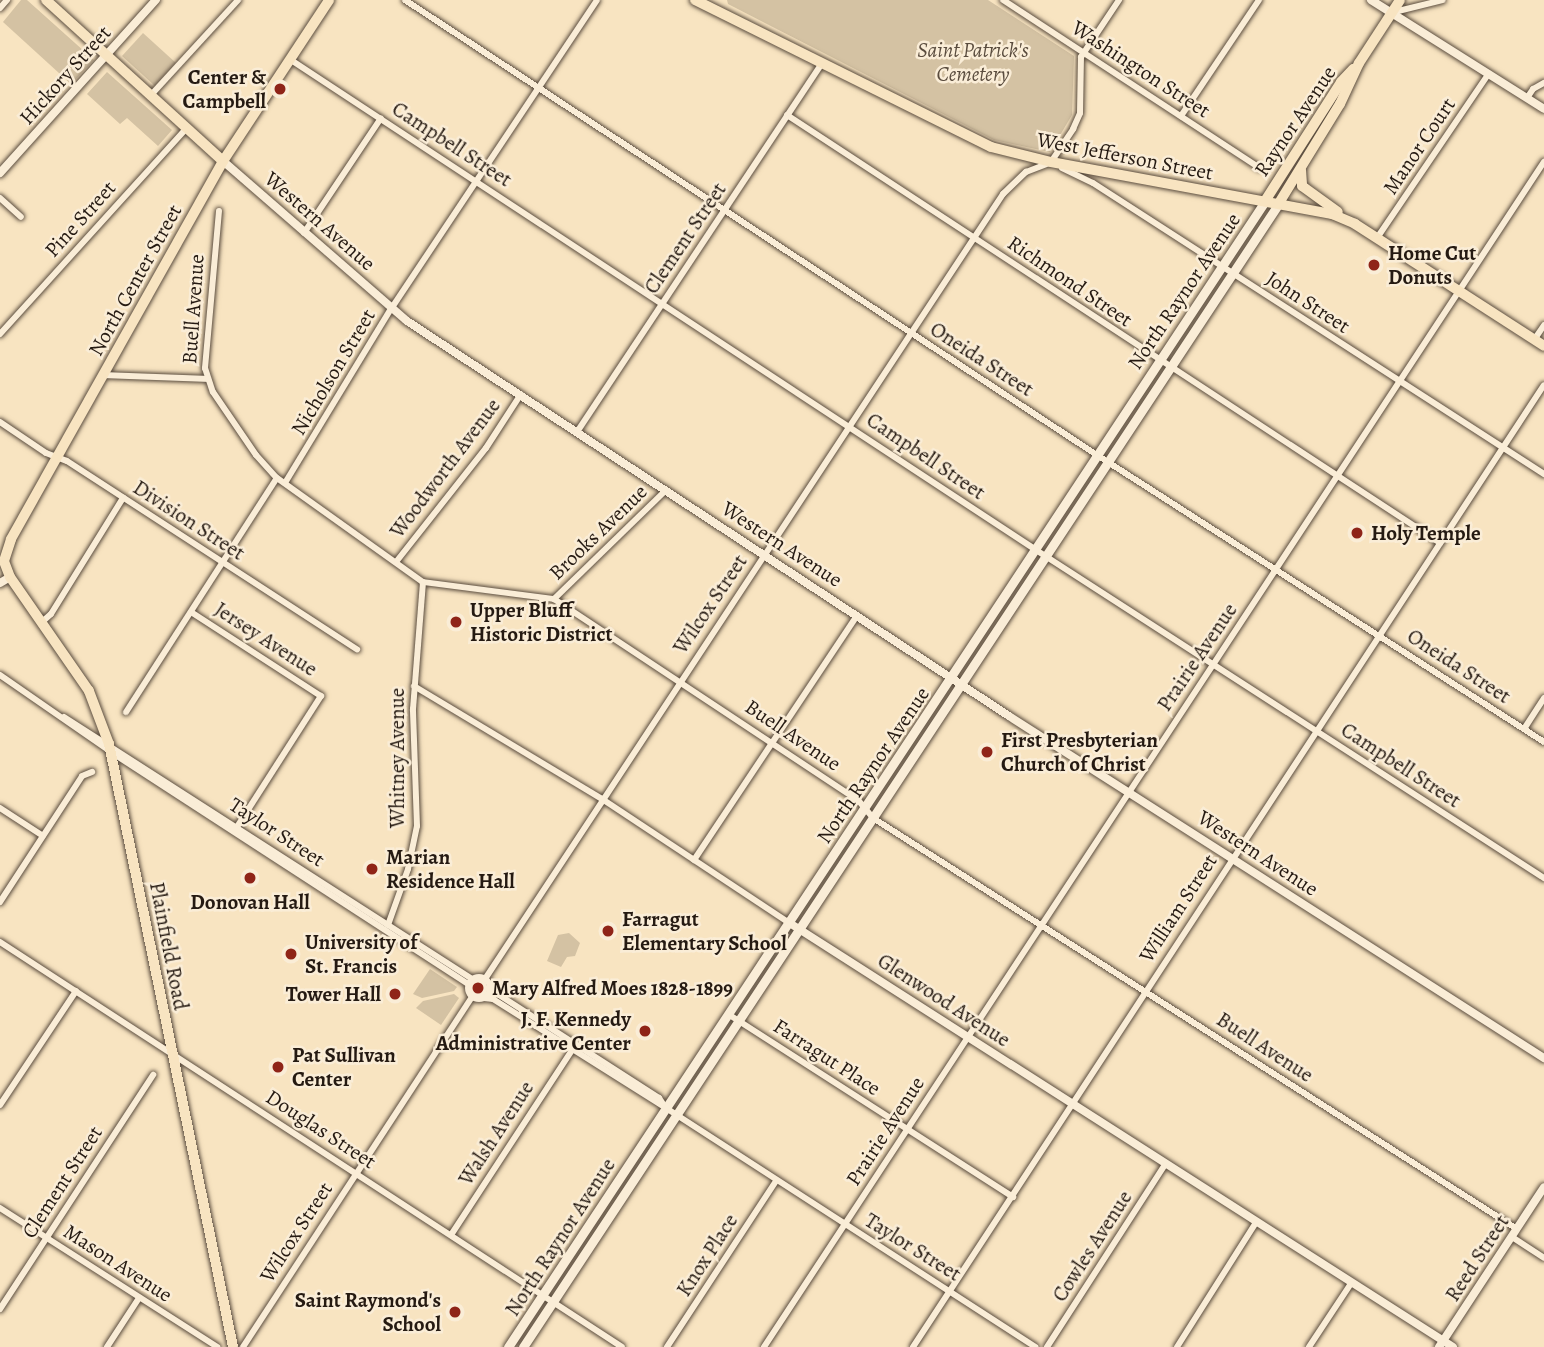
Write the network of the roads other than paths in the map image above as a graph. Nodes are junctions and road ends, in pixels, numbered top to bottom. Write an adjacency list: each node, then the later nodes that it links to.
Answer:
1 (7, 0): 16 (street)
2 (46, 0): 19 (main road, Western Avenue)
3 (156, 0): 19 (street, Hickory Street)
4 (238, 0): 26 (street)
5 (329, 0): 20 (main road, North Center Street)
6 (405, 0): 25 (street, Oneida Street)
7 (597, 0): 25 (street, Nicholson Street)
8 (695, 0): 15 (main road, West Jefferson Street)
9 (1003, 0): 18 (street, Washington Street)
10 (1119, 0): 18 (street)
11 (1258, 0): 30 (street)
12 (1371, 0): 17 (street)
13 (1400, 0): 17 (main road, Raynor Avenue)
14 (1443, 0): 17 (street)
15 (712, 4): 21 (main road, West Jefferson Street)
16 (0, 8)
17 (1391, 13): 22 (main road, Raynor Avenue); 23 (street)
18 (1084, 53): 30 (street, Washington Street); 36 (street)
19 (107, 55): 26 (main road, Western Avenue); 40 (street, Hickory Street)
20 (291, 60): 31 (street, Campbell Street); 33 (main road, North Center Street)
21 (821, 63): 29 (street, Clement Street); 36 (main road, West Jefferson Street)
22 (1359, 63): 38 (main road, Raynor Avenue); 43 (main road, Raynor Avenue)
23 (1489, 73): 27 (street); 51 (street, Manor Court)
24 (1544, 83): 27 (street)
25 (539, 89): 41 (street, Nicholson Street); 45 (street, Oneida Street)
26 (151, 95): 32 (main road, Western Avenue)
27 (1527, 98): 28 (street)
28 (1544, 109)
29 (787, 115): 45 (street, Clement Street); 50 (street, Richmond Street)
30 (1181, 116): 39 (street, Washington Street)
31 (381, 118): 41 (street, Campbell Street); 49 (street)
32 (187, 128): 34 (main road, Western Avenue); 59 (street, Pine Street)
33 (232, 148): 34 (main road); 35 (main road, North Center Street)
34 (210, 149): 35 (main road, Western Avenue)
35 (223, 161): 49 (street, Western Avenue); 63 (main road, North Center Street)
36 (1051, 162): 43 (main road, West Jefferson Street); 50 (street, Wilcox Street); 52 (street, John Street)
37 (1544, 162): 54 (street, Prairie Avenue)
38 (1302, 166): 44 (main road, Raynor Avenue); 48 (main road)
39 (1261, 168)
40 (0, 173)
41 (478, 182): 55 (street, Campbell Street); 56 (street, Nicholson Street)
42 (0, 198): 47 (street)
43 (1265, 201): 44 (main road, West Jefferson Street); 52 (main road, North Raynor Avenue)
44 (1279, 203): 48 (main road, West Jefferson Street); 53 (main road, North Raynor Avenue)
45 (725, 209): 55 (street, Clement Street); 58 (street, Oneida Street)
46 (219, 211): 64 (street, Buell Avenue)
47 (21, 217)
48 (1355, 223): 51 (main road, West Jefferson Street)
49 (304, 233): 56 (street, Western Avenue)
50 (974, 238): 58 (street, Wilcox Street); 61 (street, Richmond Street)
51 (1377, 238): 54 (main road, West Jefferson Street)
52 (1221, 267): 53 (street, John Street); 61 (main road, North Raynor Avenue)
53 (1232, 274): 62 (main road, North Raynor Avenue); 65 (street, John Street)
54 (1460, 291): 60 (main road, West Jefferson Street); 65 (street, Prairie Avenue)
55 (662, 303): 69 (street, Campbell Street); 70 (street, Clement Street)
56 (391, 310): 67 (street, Western Avenue); 78 (street, Nicholson Street)
57 (1544, 325): 60 (street)
58 (909, 332): 69 (street, Wilcox Street); 72 (street, Oneida Street)
59 (0, 334)
60 (1539, 343)
61 (1158, 360): 62 (street, Richmond Street); 72 (main road, North Raynor Avenue)
62 (1170, 368): 74 (main road, North Raynor Avenue); 76 (street, Richmond Street)
63 (105, 375): 64 (street); 73 (main road, North Center Street)
64 (207, 379): 77 (street, Buell Avenue)
65 (1400, 382): 71 (street, John Street); 76 (street, Prairie Avenue)
66 (1544, 385): 71 (street, William Street)
67 (521, 394): 70 (street, Western Avenue); 85 (street, Woodworth Avenue)
68 (0, 422): 73 (street, Division Street)
69 (848, 425): 82 (street, Campbell Street); 83 (street, Wilcox Street)
70 (577, 432): 79 (street, Western Avenue)
71 (1502, 448): 75 (street, John Street); 81 (street, William Street)
72 (1097, 455): 74 (street, Oneida Street); 82 (main road, North Raynor Avenue)
73 (58, 457): 80 (street, Division Street); 88 (main road, North Center Street)
74 (1108, 462): 84 (main road, North Raynor Avenue); 87 (street, Oneida Street)
75 (1544, 474)
76 (1338, 475): 81 (street, Richmond Street); 87 (street, Prairie Avenue)
77 (278, 478): 78 (street, Buell Avenue); 86 (street)
78 (285, 483): 85 (street, Buell Avenue)
79 (666, 490): 83 (street, Western Avenue); 90 (street, Brooks Avenue)
80 (123, 498): 86 (street, Division Street); 93 (street)
81 (1440, 542): 94 (street, William Street)
82 (1036, 550): 84 (street, Campbell Street); 99 (main road, North Raynor Avenue)
83 (764, 555): 92 (street, Western Avenue); 98 (street, Wilcox Street)
84 (1046, 556): 96 (street, Campbell Street); 99 (main road, North Raynor Avenue)
85 (396, 562): 89 (street, Buell Avenue)
86 (223, 563): 91 (street); 95 (street, Division Street)
87 (1276, 569): 94 (street, Oneida Street); 96 (street, Prairie Avenue)
88 (5, 580): 93 (main road, Plainfield Road)
89 (423, 582): 90 (street, Buell Avenue); 100 (street, Whitney Avenue)
90 (554, 599): 98 (street, Buell Avenue)
91 (191, 612): 102 (street); 114 (street, Jersey Avenue)
92 (858, 616): 99 (street, Western Avenue); 106 (street)
93 (42, 622): 107 (main road, Plainfield Road)
94 (1378, 635): 103 (street, Oneida Street); 104 (street, William Street)
95 (357, 649)
96 (1213, 664): 104 (street, Campbell Street); 109 (street, Prairie Avenue)
97 (0, 675): 107 (street, Taylor Street)
98 (680, 680): 106 (street, Buell Avenue); 110 (street, Wilcox Street)
99 (956, 681): 109 (street, Western Avenue); 112 (main road, North Raynor Avenue); 113 (main road, North Raynor Avenue)
100 (414, 686): 110 (street, Glenwood Avenue); 122 (street, Whitney Avenue)
101 (1544, 698): 103 (street)
102 (126, 712)
103 (1524, 729): 105 (street, Oneida Street)
104 (1316, 731): 116 (street, William Street); 118 (street, Campbell Street)
105 (1544, 742)
106 (774, 743): 112 (street, Buell Avenue); 117 (street)
107 (110, 748): 114 (street, Taylor Street); 136 (main road, Plainfield Road)
108 (92, 772): 115 (street)
109 (1128, 792): 116 (street, Western Avenue); 121 (street, Prairie Avenue)
110 (602, 799): 117 (street, Glenwood Avenue); 125 (street, Wilcox Street)
111 (0, 808): 115 (street)
112 (865, 809): 113 (street, Buell Avenue); 120 (main road, North Raynor Avenue)
113 (873, 818): 121 (street, Buell Avenue); 123 (main road, North Raynor Avenue)
114 (235, 829): 122 (street, Taylor Street)
115 (43, 836): 119 (street)
116 (1231, 859): 128 (street, William Street); 137 (street, Western Avenue)
117 (694, 860): 120 (street, Glenwood Avenue)
118 (1544, 878)
119 (0, 902)
120 (789, 922): 123 (street, Glenwood Avenue); 132 (main road, North Raynor Avenue)
121 (1041, 925): 128 (street, Buell Avenue); 134 (street, Prairie Avenue)
122 (387, 927): 126 (street, Taylor Street)
123 (799, 928): 133 (main road, North Raynor Avenue); 134 (street, Glenwood Avenue)
124 (0, 942): 129 (street, Douglas Street)
125 (485, 979): 126 (street); 127 (street, Taylor Street)
126 (470, 981): 130 (street)
127 (489, 985): 131 (street); 143 (street, Taylor Street)
128 (1144, 990): 141 (street, William Street); 154 (street, Buell Avenue)
129 (76, 991): 136 (street, Douglas Street); 142 (street)
130 (472, 997): 131 (street); 147 (street, Wilcox Street)
131 (484, 998): 135 (street, Taylor Street)
132 (728, 1014): 133 (street, Farragut Place); 138 (main road, North Raynor Avenue)
133 (738, 1021): 139 (main road, North Raynor Avenue); 145 (street, Farragut Place)
134 (967, 1036): 141 (street, Glenwood Avenue); 145 (street, Prairie Avenue)
135 (572, 1050): 143 (street, Taylor Street); 155 (street, Walsh Avenue)
136 (170, 1052): 147 (street, Douglas Street); 167 (main road, Plainfield Road)
137 (1544, 1058)
138 (696, 1062): 139 (main road); 143 (main road, North Raynor Avenue)
139 (706, 1069): 144 (main road, North Raynor Avenue)
140 (153, 1075): 156 (street, Clement Street)
141 (1070, 1102): 146 (street, Glenwood Avenue); 150 (street, William Street)
142 (0, 1105)
143 (666, 1108): 144 (street, Taylor Street); 160 (main road, North Raynor Avenue)
144 (676, 1115): 148 (street, Taylor Street); 162 (main road, North Raynor Avenue)
145 (907, 1129): 150 (street, Farragut Place); 153 (street, Prairie Avenue)
146 (1166, 1163): 152 (street, Glenwood Avenue); 176 (street, Cowles Avenue)
147 (356, 1173): 155 (street, Douglas Street); 168 (street, Wilcox Street)
148 (776, 1181): 153 (street, Taylor Street); 172 (street, Knox Place)
149 (1544, 1188): 154 (street, Reed Street)
150 (1013, 1197): 159 (street, William Street)
151 (0, 1208): 156 (street, Mason Avenue)
152 (1257, 1222): 158 (street, Glenwood Avenue); 177 (street)
153 (845, 1225): 159 (street, Taylor Street); 173 (street, Prairie Avenue)
154 (1514, 1233): 157 (street, Buell Avenue); 164 (street, Reed Street)
155 (450, 1235): 160 (street, Douglas Street)
156 (47, 1238): 161 (street, Mason Avenue); 163 (street, Clement Street)
157 (1544, 1258)
158 (1352, 1282): 164 (street, Glenwood Avenue); 178 (street)
159 (949, 1291): 174 (street, William Street); 175 (street, Taylor Street)
160 (543, 1295): 162 (street, Douglas Street); 169 (main road, North Raynor Avenue)
161 (139, 1298): 165 (street); 166 (street, Mason Avenue)
162 (553, 1302): 170 (main road, North Raynor Avenue); 171 (street, Douglas Street)
163 (0, 1309)
164 (1441, 1344): 179 (street, Glenwood Avenue)
165 (107, 1347)
166 (217, 1347)
167 (233, 1347)
168 (243, 1347)
169 (508, 1347)
170 (523, 1347)
171 (622, 1347)
172 (667, 1347)
173 (764, 1347)
174 (913, 1347)
175 (1035, 1347)
176 (1048, 1347)
177 (1177, 1347)
178 (1309, 1347)
179 (1453, 1347)

